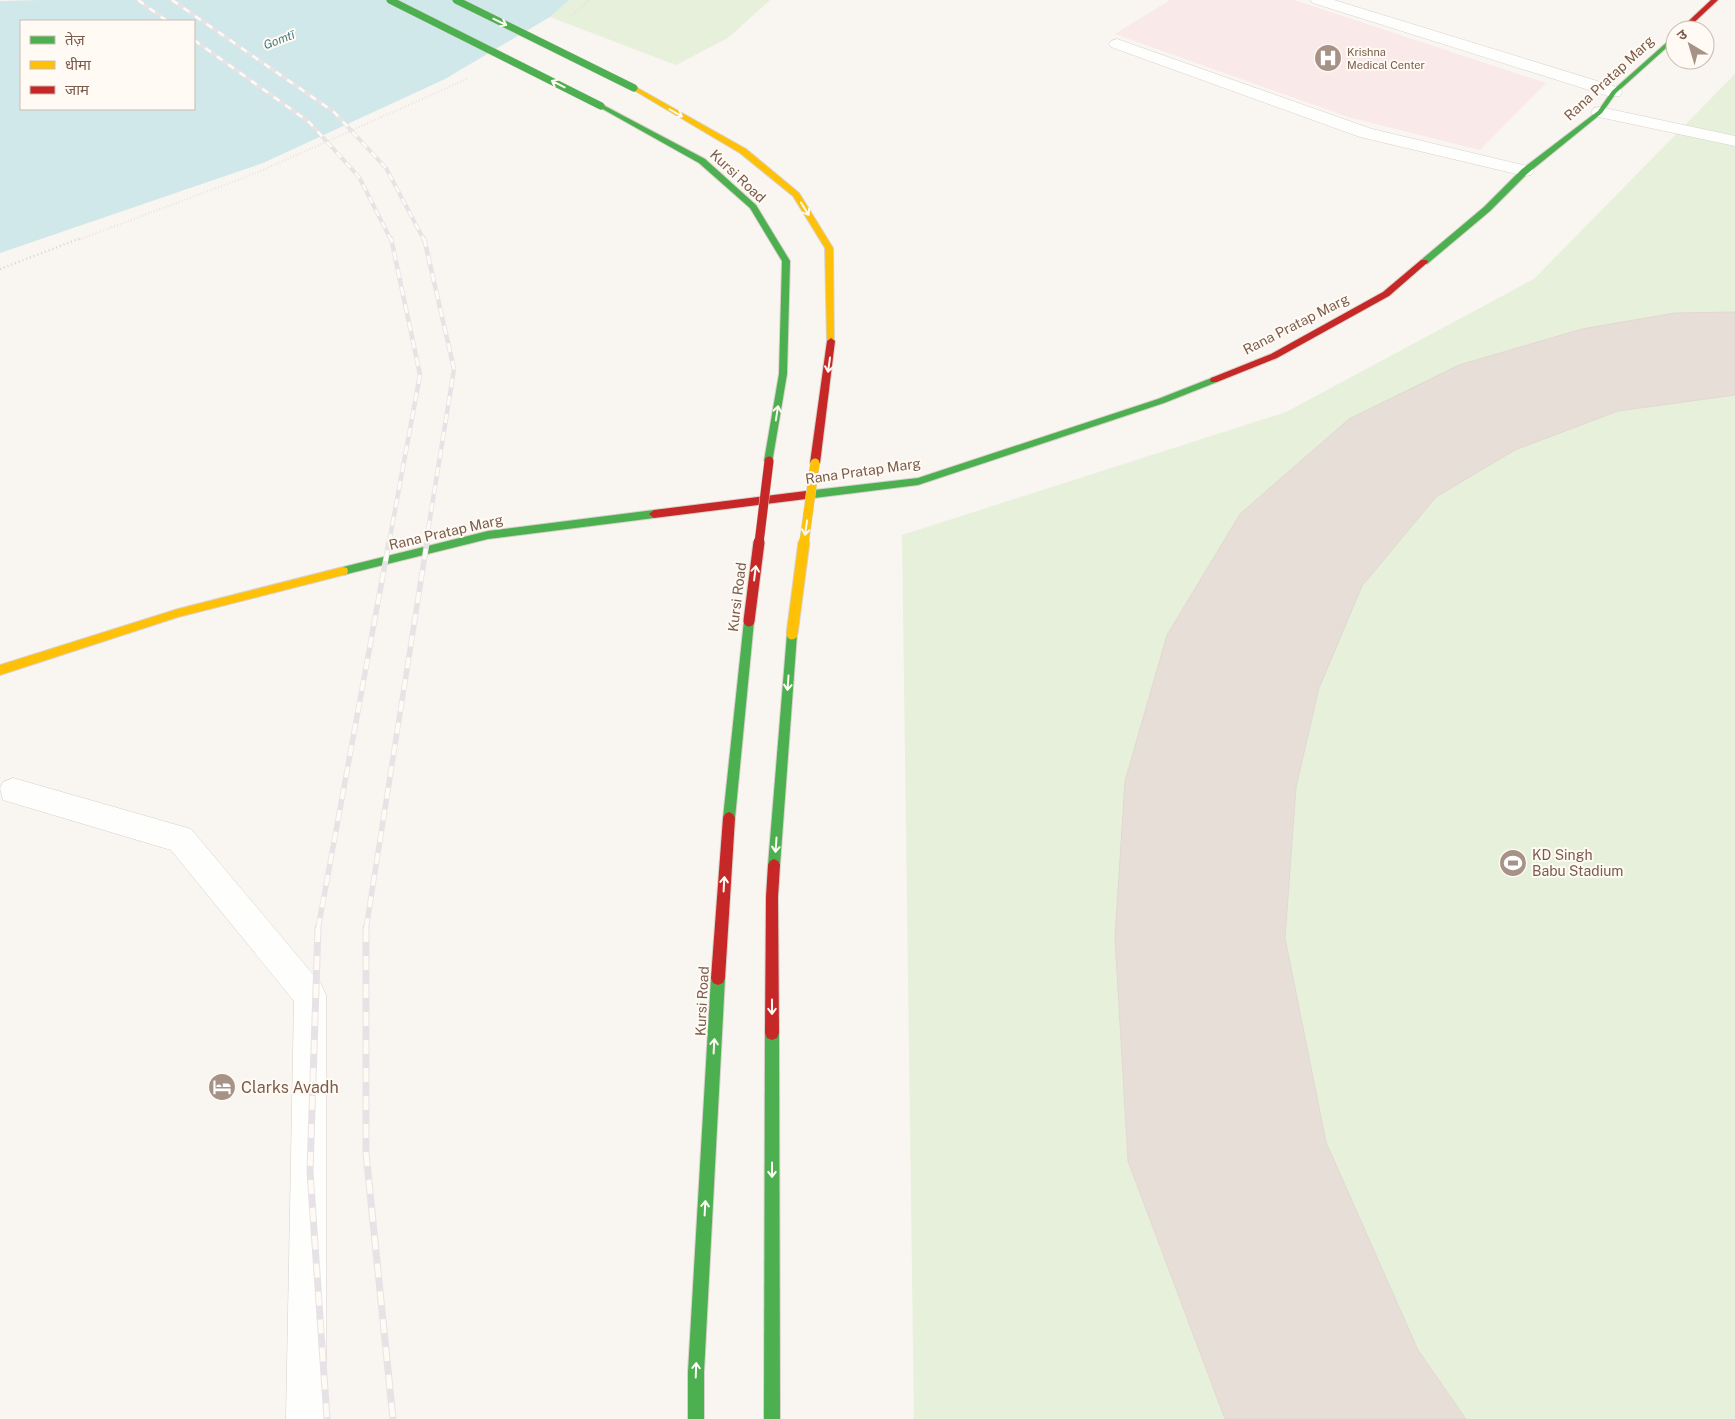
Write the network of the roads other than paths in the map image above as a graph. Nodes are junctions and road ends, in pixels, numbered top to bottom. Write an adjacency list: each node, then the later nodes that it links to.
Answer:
1 (390, 0): 15 (main road, Kursi Road, one-way to 1, bridge)
2 (456, 0): 16 (main road, Kursi Road, one-way to 16, bridge)
3 (1318, 0): 8 (street)
4 (1715, 0): 5 (main road)
5 (1693, 20)
6 (1117, 44): 11 (street)
7 (1665, 46): 8 (main road, Rana Pratap Marg)
8 (1614, 92): 9 (main road, Rana Pratap Marg)
9 (1600, 112): 10 (street); 11 (main road, Rana Pratap Marg)
10 (1735, 140)
11 (1525, 171): 12 (main road, Rana Pratap Marg)
12 (0, 670)
13 (13, 791): 14 (street)
14 (306, 1419)
15 (696, 1419)
16 (772, 1419)

